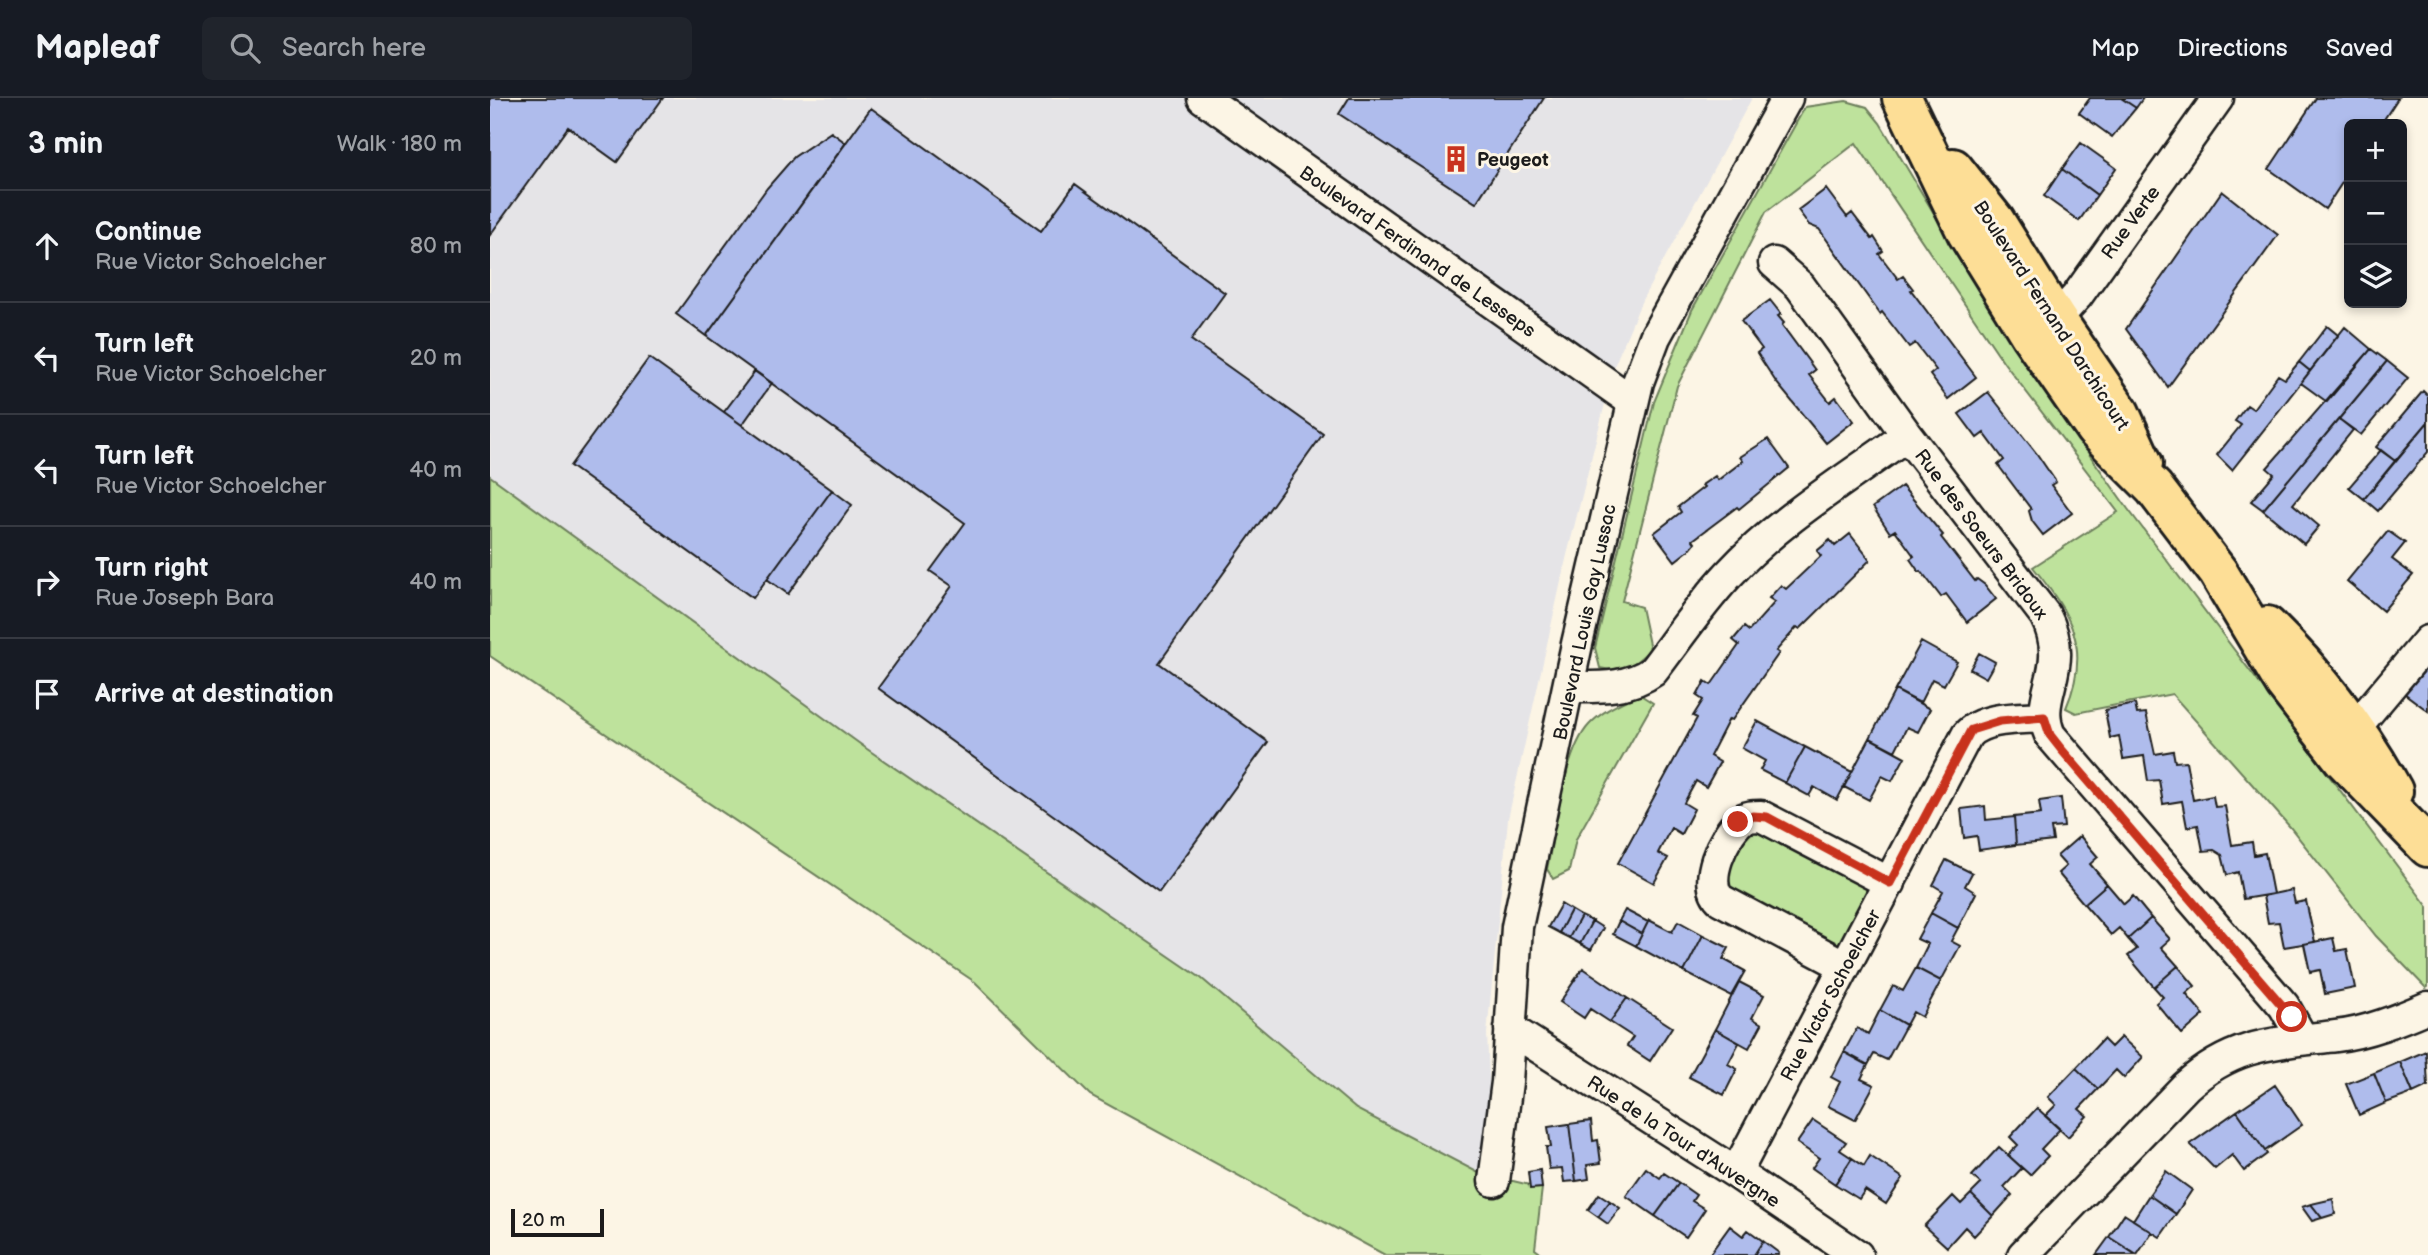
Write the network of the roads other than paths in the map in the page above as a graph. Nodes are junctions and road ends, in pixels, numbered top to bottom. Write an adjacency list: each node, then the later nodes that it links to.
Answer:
1 (1203, 98): 7 (street, Boulevard Ferdinand de Lesseps)
2 (1787, 98): 7 (street, Boulevard Louis Gay Lussac)
3 (2218, 98): 6 (street, Rue Verte)
4 (1907, 107): 6 (main road, Boulevard Fernand Darchicourt)
5 (1774, 263): 8 (street, Rue des Soeurs Bridoux)
6 (2043, 327): 12 (main road, Boulevard Fernand Darchicourt)
7 (1633, 402): 10 (street, Boulevard Louis Gay Lussac)
8 (1907, 435): 10 (street, Rue des Soeurs Bridoux); 11 (street, Rue des Soeurs Bridoux)
9 (2428, 641): 12 (street)
10 (1568, 687): 17 (street, Boulevard Louis Gay Lussac)
11 (2044, 717): 14 (street, Rue Victor Schoelcher); 18 (street)
12 (2344, 737): 13 (main road, Boulevard Fernand Darchicourt)
13 (2422, 840)
14 (1890, 883): 15 (street, Rue Victor Schoelcher); 15 (street)
15 (1845, 966): 19 (street, Rue Victor Schoelcher)
16 (2428, 1007): 18 (street)
17 (1510, 1029): 19 (street, Rue de la Tour d'Auvergne); 20 (street, Boulevard Louis Gay Lussac)
18 (2302, 1038): 22 (street)
19 (1736, 1173): 21 (street, Rue de la Tour d'Auvergne)
20 (1494, 1181)
21 (1857, 1255)
22 (2023, 1255)

